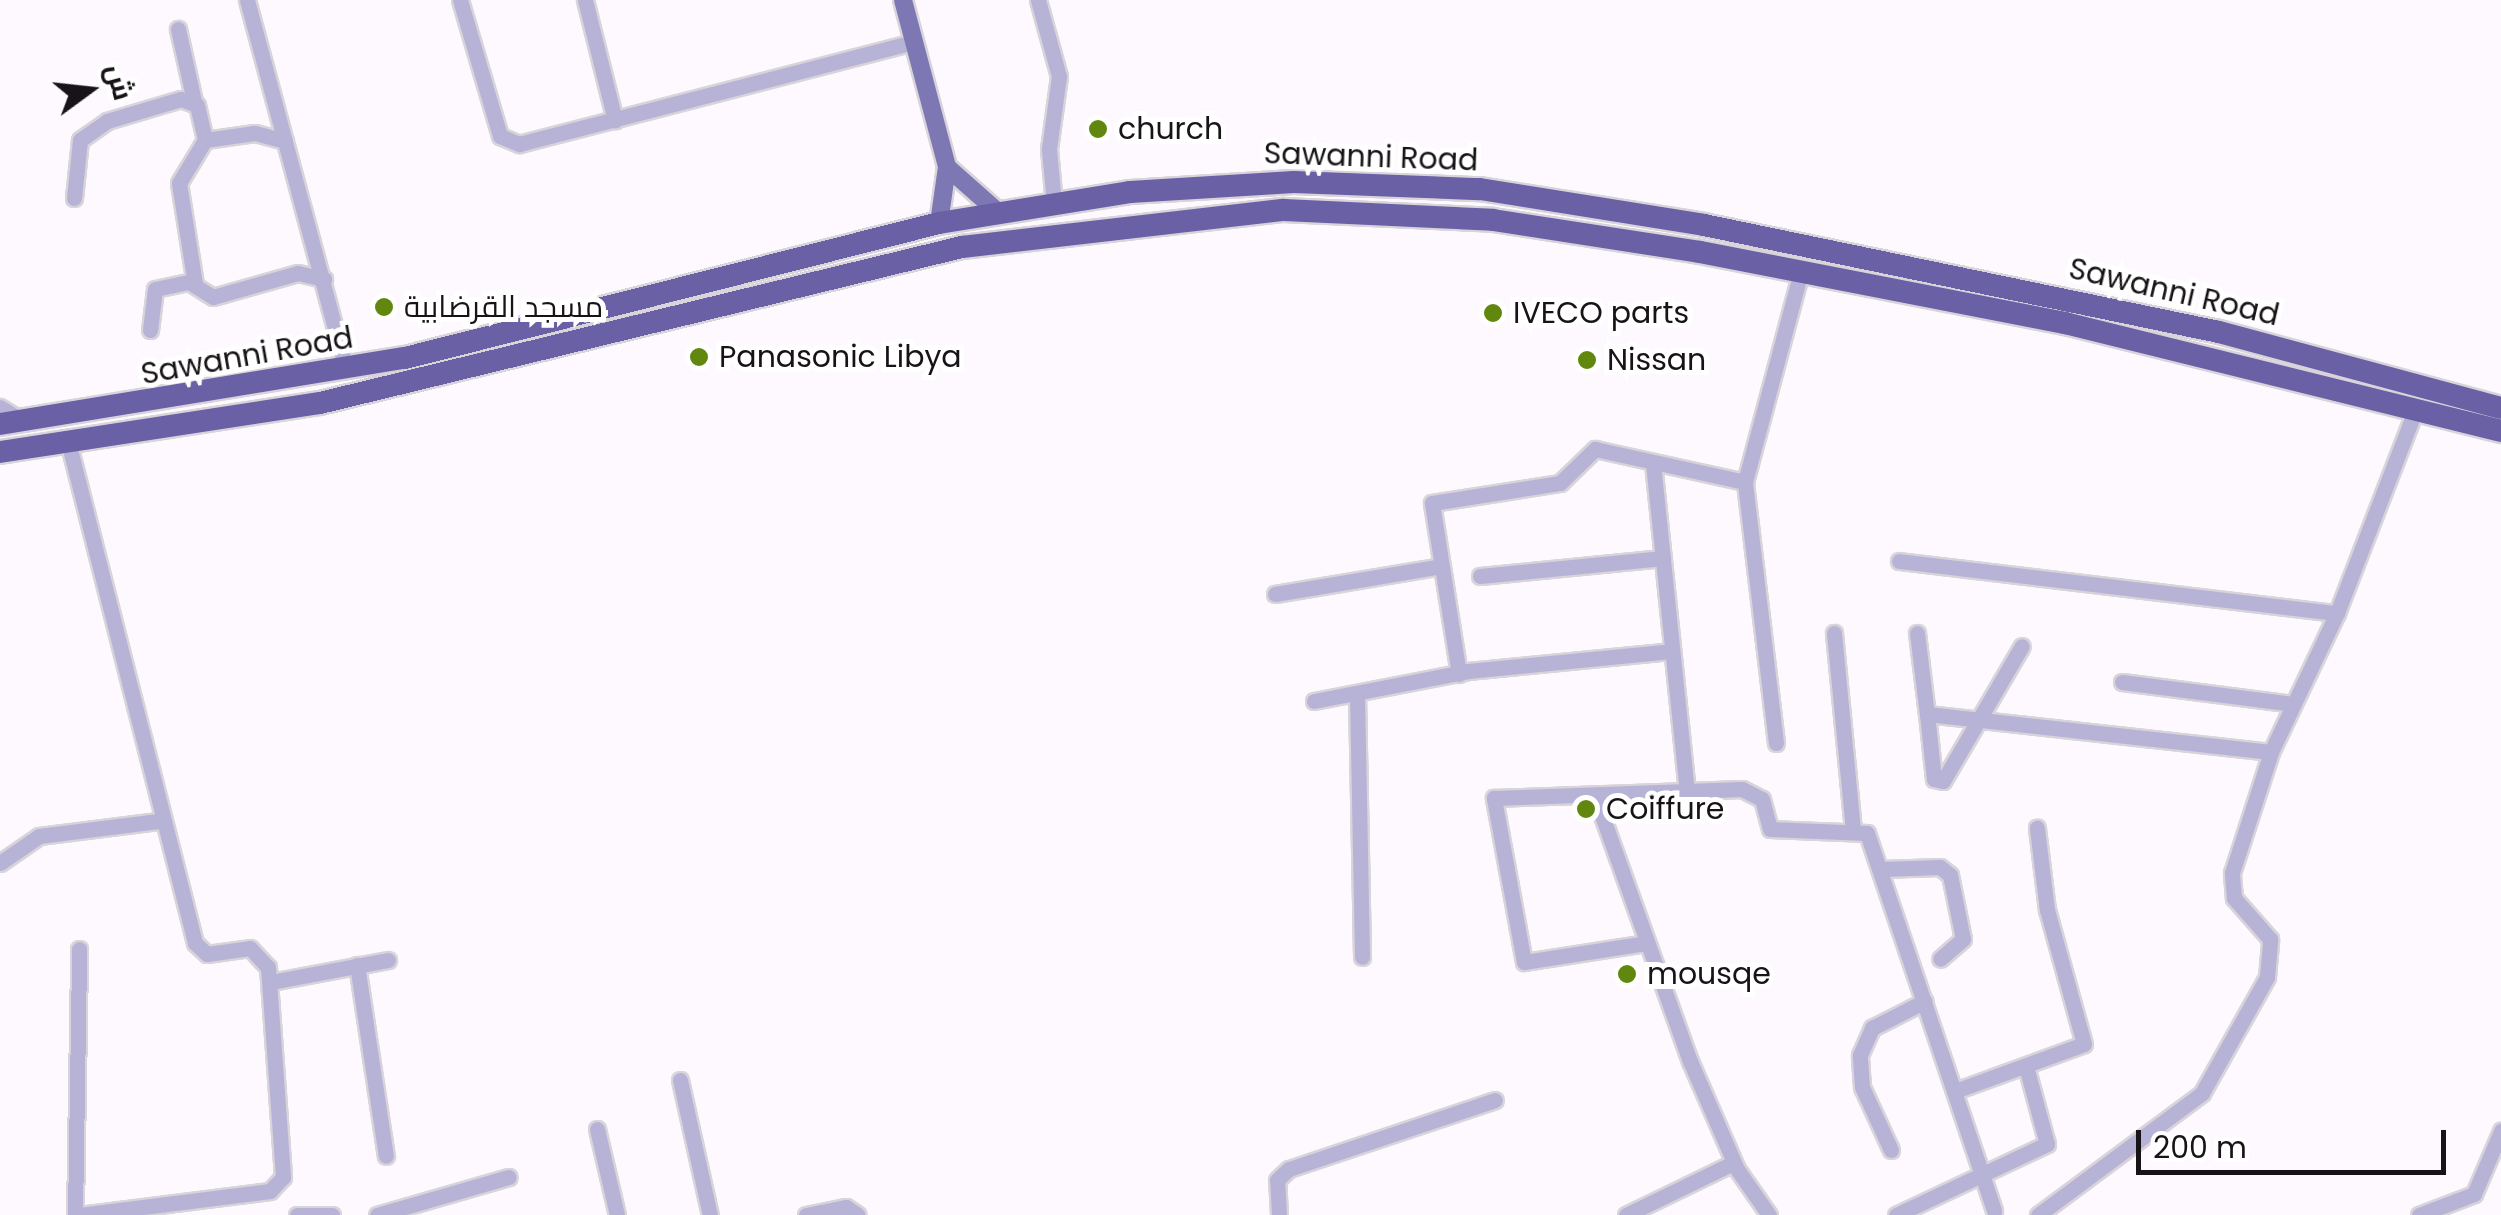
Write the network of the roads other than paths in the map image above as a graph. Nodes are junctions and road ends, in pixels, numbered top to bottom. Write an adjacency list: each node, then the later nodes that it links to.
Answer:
1 (247, 0): 11 (street)
2 (460, 0): 9 (street)
3 (585, 0): 9 (street)
4 (903, 0): 7 (main road)
5 (1038, 0): 14 (street)
6 (178, 30): 8 (street)
7 (914, 42): 9 (street); 12 (main road)
8 (194, 101): 10 (street); 13 (street)
9 (615, 120)
10 (205, 140): 11 (street); 19 (street)
11 (285, 141): 18 (street)
12 (947, 167): 15 (main road); 16 (main road)
13 (74, 198)
14 (1054, 204): 15 (highway, Sawanni Road); 24 (highway, Sawanni Road)
15 (999, 213): 16 (highway, Sawanni Road)
16 (939, 223): 21 (highway, Sawanni Road)
17 (1800, 275): 23 (highway, Sawanni Road); 27 (highway, Sawanni Road); 30 (street)
18 (324, 279): 19 (street); 21 (street)
19 (195, 284): 20 (street)
20 (150, 330)
21 (346, 370): 25 (highway, Sawanni Road)
22 (0, 406): 25 (street)
23 (2416, 408): 26 (highway, Sawanni Road); 36 (street)
24 (2501, 408)
25 (11, 423)
26 (2501, 431)
27 (68, 441): 28 (highway, Sawanni Road); 52 (street)
28 (0, 452)
29 (1653, 463): 30 (street); 31 (street); 33 (street)
30 (1745, 482): 48 (street)
31 (1663, 558): 34 (street); 40 (street)
32 (1900, 560): 36 (street)
33 (1437, 567): 35 (street); 41 (street)
34 (1480, 576)
35 (1275, 594)
36 (2337, 613): 45 (street)
37 (1918, 632): 46 (street)
38 (1834, 633): 54 (street)
39 (2022, 646): 47 (street)
40 (1670, 651): 41 (street); 50 (street)
41 (1459, 674): 43 (street)
42 (2122, 682): 45 (street)
43 (1357, 695): 44 (street); 59 (street)
44 (1314, 701)
45 (2293, 704): 49 (street)
46 (1927, 714): 47 (street); 47 (street)
47 (1982, 720): 49 (street)
48 (1776, 743)
49 (2271, 752): 76 (street)
50 (1687, 792): 51 (street); 54 (street)
51 (1595, 796): 57 (street); 57 (street)
52 (158, 821): 55 (street); 63 (street)
53 (2037, 828): 65 (street)
54 (1853, 832): 56 (street)
55 (0, 862)
56 (1882, 868): 60 (street); 64 (street)
57 (1646, 943): 73 (street)
58 (79, 949): 79 (street)
59 (1362, 957)
60 (1940, 959)
61 (388, 960): 62 (street)
62 (357, 966): 63 (street); 72 (street)
63 (271, 982): 79 (street)
64 (1925, 1001): 67 (street); 71 (street)
65 (2027, 1070): 67 (street); 75 (street)
66 (680, 1080): 84 (street)
67 (1955, 1092): 75 (street)
68 (1496, 1100): 78 (street)
69 (598, 1129): 83 (street)
70 (2501, 1131): 92 (street)
71 (1891, 1150)
72 (386, 1156)
73 (1734, 1162): 88 (street); 89 (street)
74 (509, 1178): 82 (street)
75 (1983, 1180): 77 (street); 90 (street)
76 (2060, 1208): 91 (street)
77 (1994, 1211)
78 (1278, 1212): 87 (street)
79 (78, 1215)
80 (297, 1215): 81 (street)
81 (332, 1215)
82 (377, 1215)
83 (616, 1215)
84 (710, 1215)
85 (806, 1215): 86 (street)
86 (858, 1215)
87 (1260, 1215)
88 (1626, 1215)
89 (1769, 1215)
90 (1896, 1215)
91 (2038, 1215)
92 (2420, 1215)

